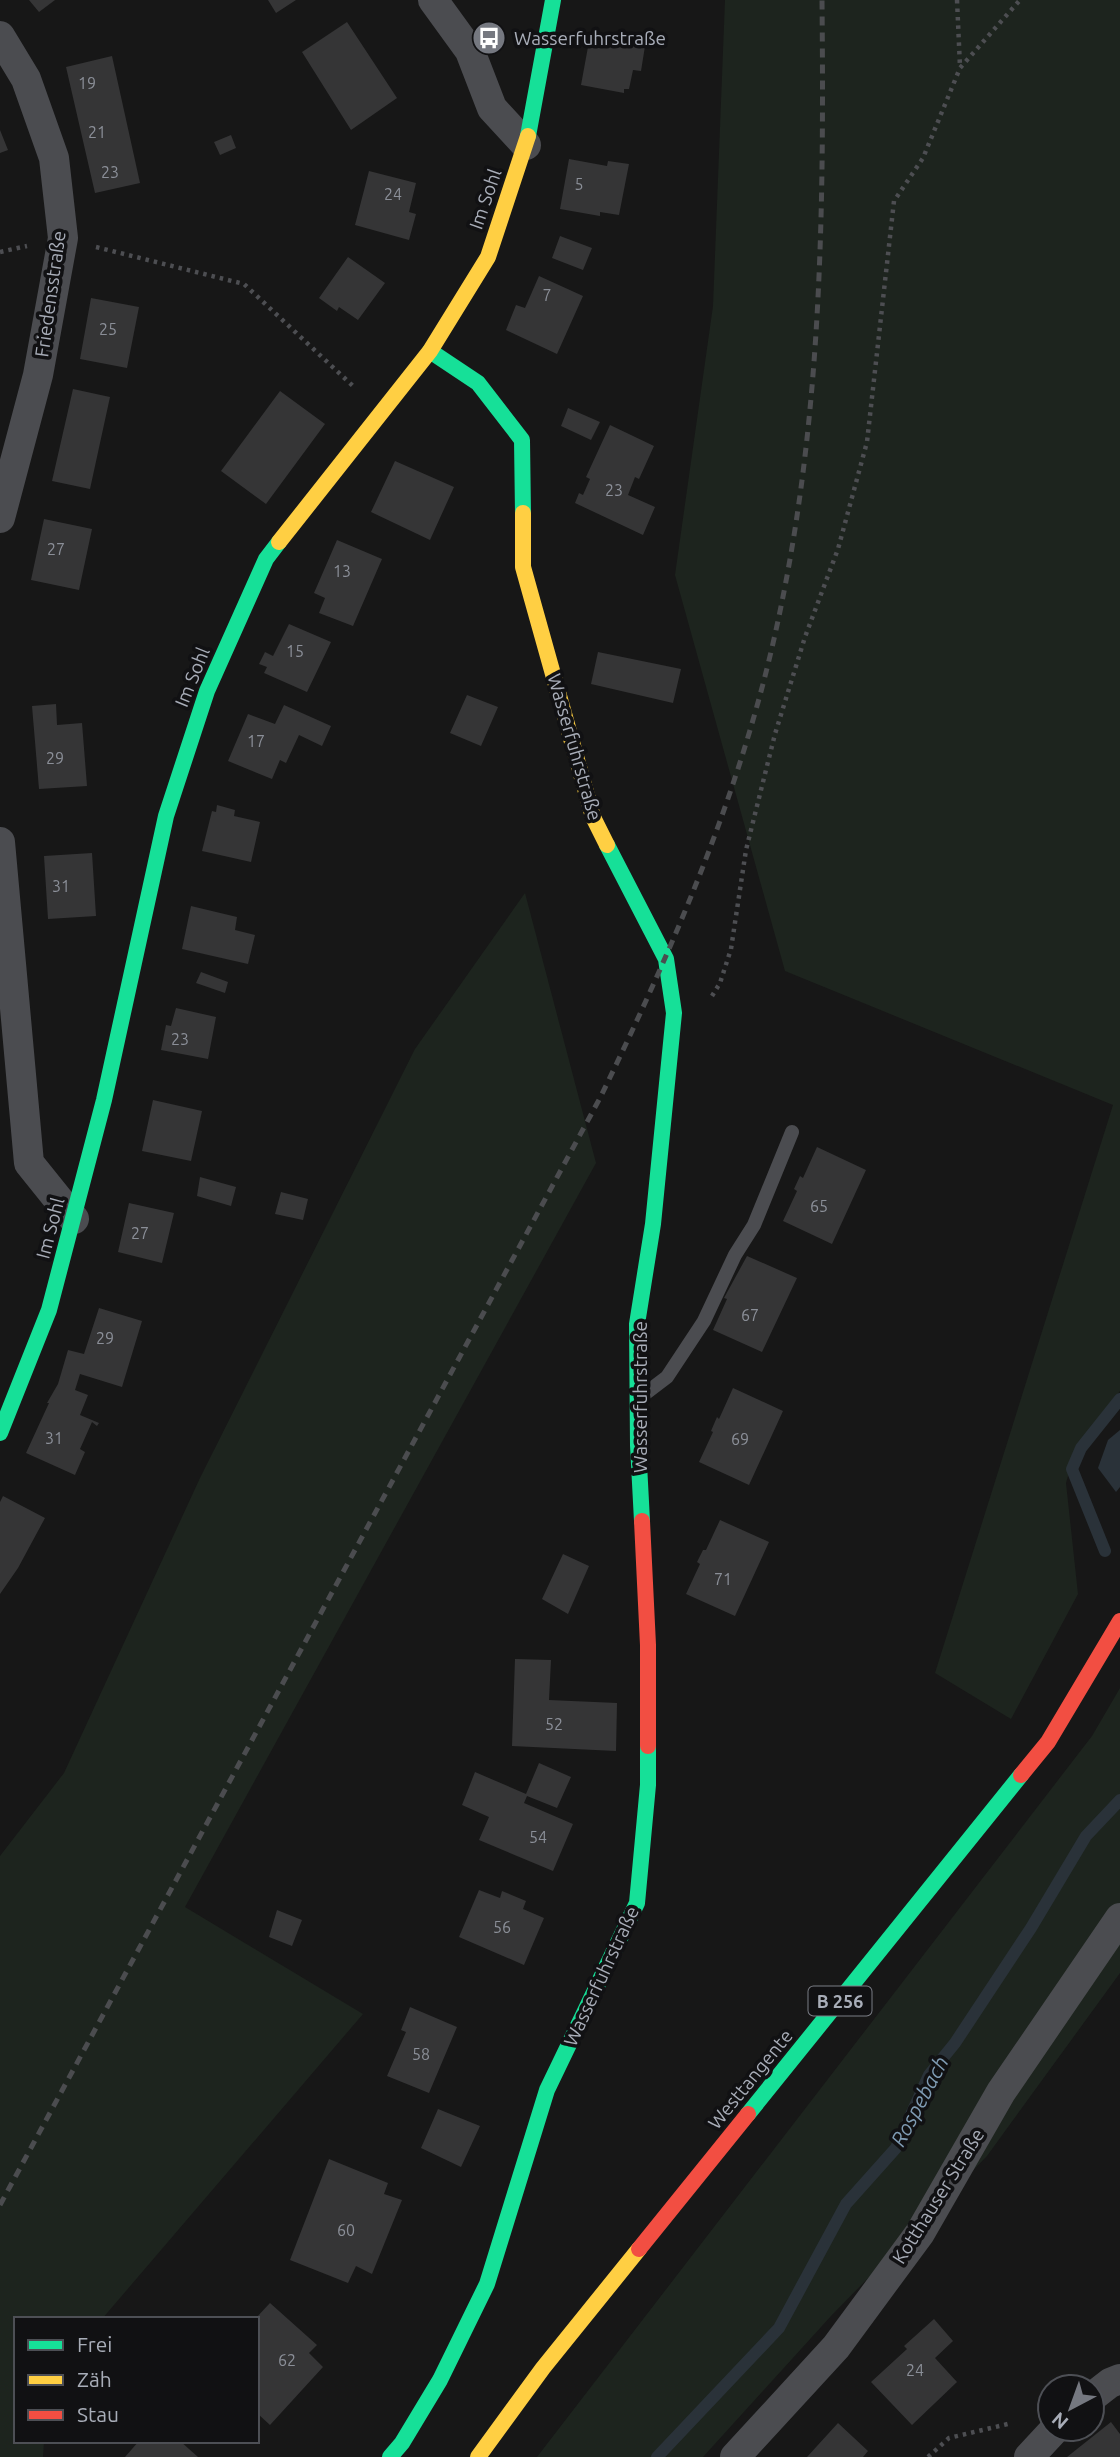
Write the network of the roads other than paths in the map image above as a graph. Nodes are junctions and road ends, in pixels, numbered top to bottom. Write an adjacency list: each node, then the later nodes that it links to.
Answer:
1 (433, 0): 4 (street)
2 (554, 0): 4 (street, Im Sohl)
3 (0, 36): 6 (street, Friedensstraße)
4 (526, 145): 5 (street, Im Sohl)
5 (430, 351): 9 (street, Im Sohl); 10 (street, Wasserfuhrstraße)
6 (0, 518)
7 (0, 842): 9 (street)
8 (792, 1132): 10 (lane)
9 (74, 1219): 11 (street, Im Sohl)
10 (638, 1399): 15 (street, Wasserfuhrstraße)
11 (0, 1433)
12 (1120, 1621): 16 (street, Westtangente / B 256)
13 (1120, 1918): 17 (street, Kotthauser Straße)
14 (1042, 2443): 18 (street)
15 (390, 2457)
16 (478, 2457)
17 (735, 2457)
18 (1029, 2457)

